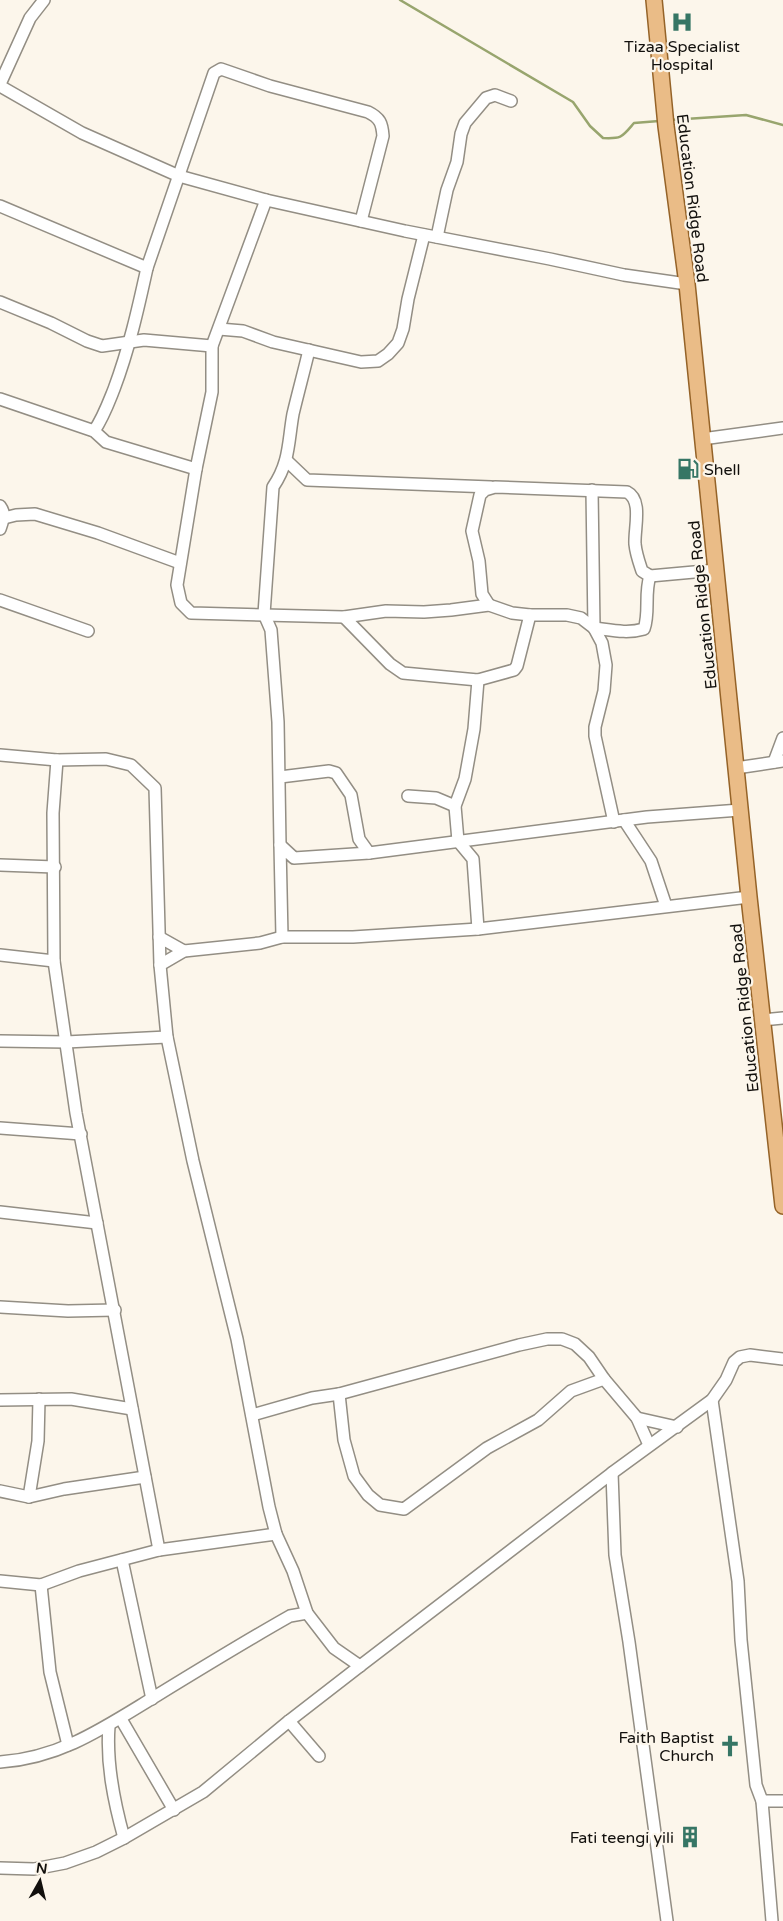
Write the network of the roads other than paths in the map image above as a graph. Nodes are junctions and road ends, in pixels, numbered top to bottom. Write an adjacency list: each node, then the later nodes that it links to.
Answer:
1 (44, 0): 3 (street)
2 (654, 0): 12 (main road, Education Ridge Road)
3 (0, 85): 5 (street)
4 (511, 101): 10 (street)
5 (179, 176): 6 (street); 8 (street); 11 (street)
6 (266, 200): 8 (street); 14 (street)
7 (0, 206): 11 (street)
8 (361, 222): 9 (street)
9 (424, 235): 10 (street); 17 (street)
10 (437, 237): 12 (street)
11 (147, 268): 15 (street)
12 (686, 284): 21 (main road, Education Ridge Road)
13 (0, 302): 15 (street)
14 (219, 329): 16 (street); 17 (street)
15 (130, 341): 16 (street); 20 (street)
16 (212, 346): 23 (street)
17 (309, 350): 22 (street)
18 (0, 398): 20 (street)
19 (783, 428): 21 (street)
20 (94, 431): 23 (street)
21 (702, 439): 29 (main road, Education Ridge Road)
22 (286, 460): 24 (street); 33 (street)
23 (196, 469): 28 (street)
24 (495, 487): 25 (street); 32 (street)
25 (592, 490): 30 (street); 36 (street)
26 (0, 506): 27 (street)
27 (2, 524): 28 (street)
28 (180, 563): 33 (street)
29 (716, 570): 30 (street); 43 (main road, Education Ridge Road)
30 (650, 576): 36 (street)
31 (0, 600): 37 (street)
32 (489, 605): 34 (street); 35 (street)
33 (264, 614): 35 (street); 44 (street)
34 (530, 615): 36 (street); 38 (street)
35 (344, 617): 38 (street)
36 (594, 628): 48 (street)
37 (88, 631)
38 (478, 680): 46 (street)
39 (783, 738): 42 (street)
40 (0, 755): 41 (street)
41 (58, 760): 53 (street); 57 (street)
42 (779, 762): 43 (street)
43 (736, 768): 47 (main road, Education Ridge Road)
44 (280, 777): 50 (street); 51 (street)
45 (408, 796): 46 (street)
46 (455, 806): 49 (street)
47 (740, 810): 48 (street); 54 (main road, Education Ridge Road)
48 (619, 821): 49 (street); 55 (street)
49 (458, 841): 51 (street); 56 (street)
50 (280, 845): 51 (street); 58 (street)
51 (369, 853)
52 (0, 866): 53 (street)
53 (54, 867): 61 (street)
54 (749, 897): 55 (street); 64 (main road, Education Ridge Road)
55 (666, 906): 56 (street)
56 (478, 929): 58 (street)
57 (159, 937): 59 (street); 62 (street)
58 (282, 937): 59 (street)
59 (184, 951): 62 (street)
60 (0, 955): 61 (street)
61 (54, 962): 67 (street)
62 (160, 965): 65 (street)
63 (783, 1018): 64 (street)
64 (762, 1020): 70 (main road, Education Ridge Road)
65 (168, 1037): 67 (street); 82 (street)
66 (0, 1041): 67 (street)
67 (66, 1042): 69 (street)
68 (0, 1128): 69 (street)
69 (81, 1134): 72 (street)
70 (783, 1201)
71 (0, 1212): 72 (street)
72 (97, 1223): 74 (street)
73 (0, 1306): 74 (street)
74 (114, 1310): 81 (street)
75 (783, 1359): 80 (street)
76 (604, 1379): 77 (street); 77 (street); 83 (street)
77 (339, 1394): 82 (street)
78 (39, 1399): 79 (street); 81 (street); 89 (street)
79 (0, 1400)
80 (712, 1400): 84 (street); 104 (street)
81 (132, 1409): 87 (street)
82 (252, 1415): 90 (street)
83 (637, 1418): 84 (street); 85 (street)
84 (677, 1427): 85 (street)
85 (649, 1445): 86 (street)
86 (612, 1473): 96 (street); 109 (street)
87 (145, 1477): 89 (street); 91 (street)
88 (0, 1491): 89 (street)
89 (29, 1497)
90 (276, 1534): 91 (street); 95 (street)
91 (159, 1550): 92 (street)
92 (122, 1560): 94 (street); 97 (street)
93 (0, 1581): 94 (street)
94 (41, 1585): 101 (street)
95 (306, 1613): 96 (street); 97 (street)
96 (360, 1666): 99 (street)
97 (152, 1699): 98 (street)
98 (120, 1719): 100 (street); 106 (street)
99 (289, 1721): 102 (street); 106 (street)
100 (109, 1726): 101 (street); 107 (street)
101 (68, 1745): 103 (street)
102 (319, 1756)
103 (0, 1762)
104 (762, 1801): 105 (street); 110 (street)
105 (783, 1801)
106 (174, 1810): 107 (street)
107 (124, 1838): 108 (street)
108 (0, 1868)
109 (667, 1921)
110 (772, 1921)

